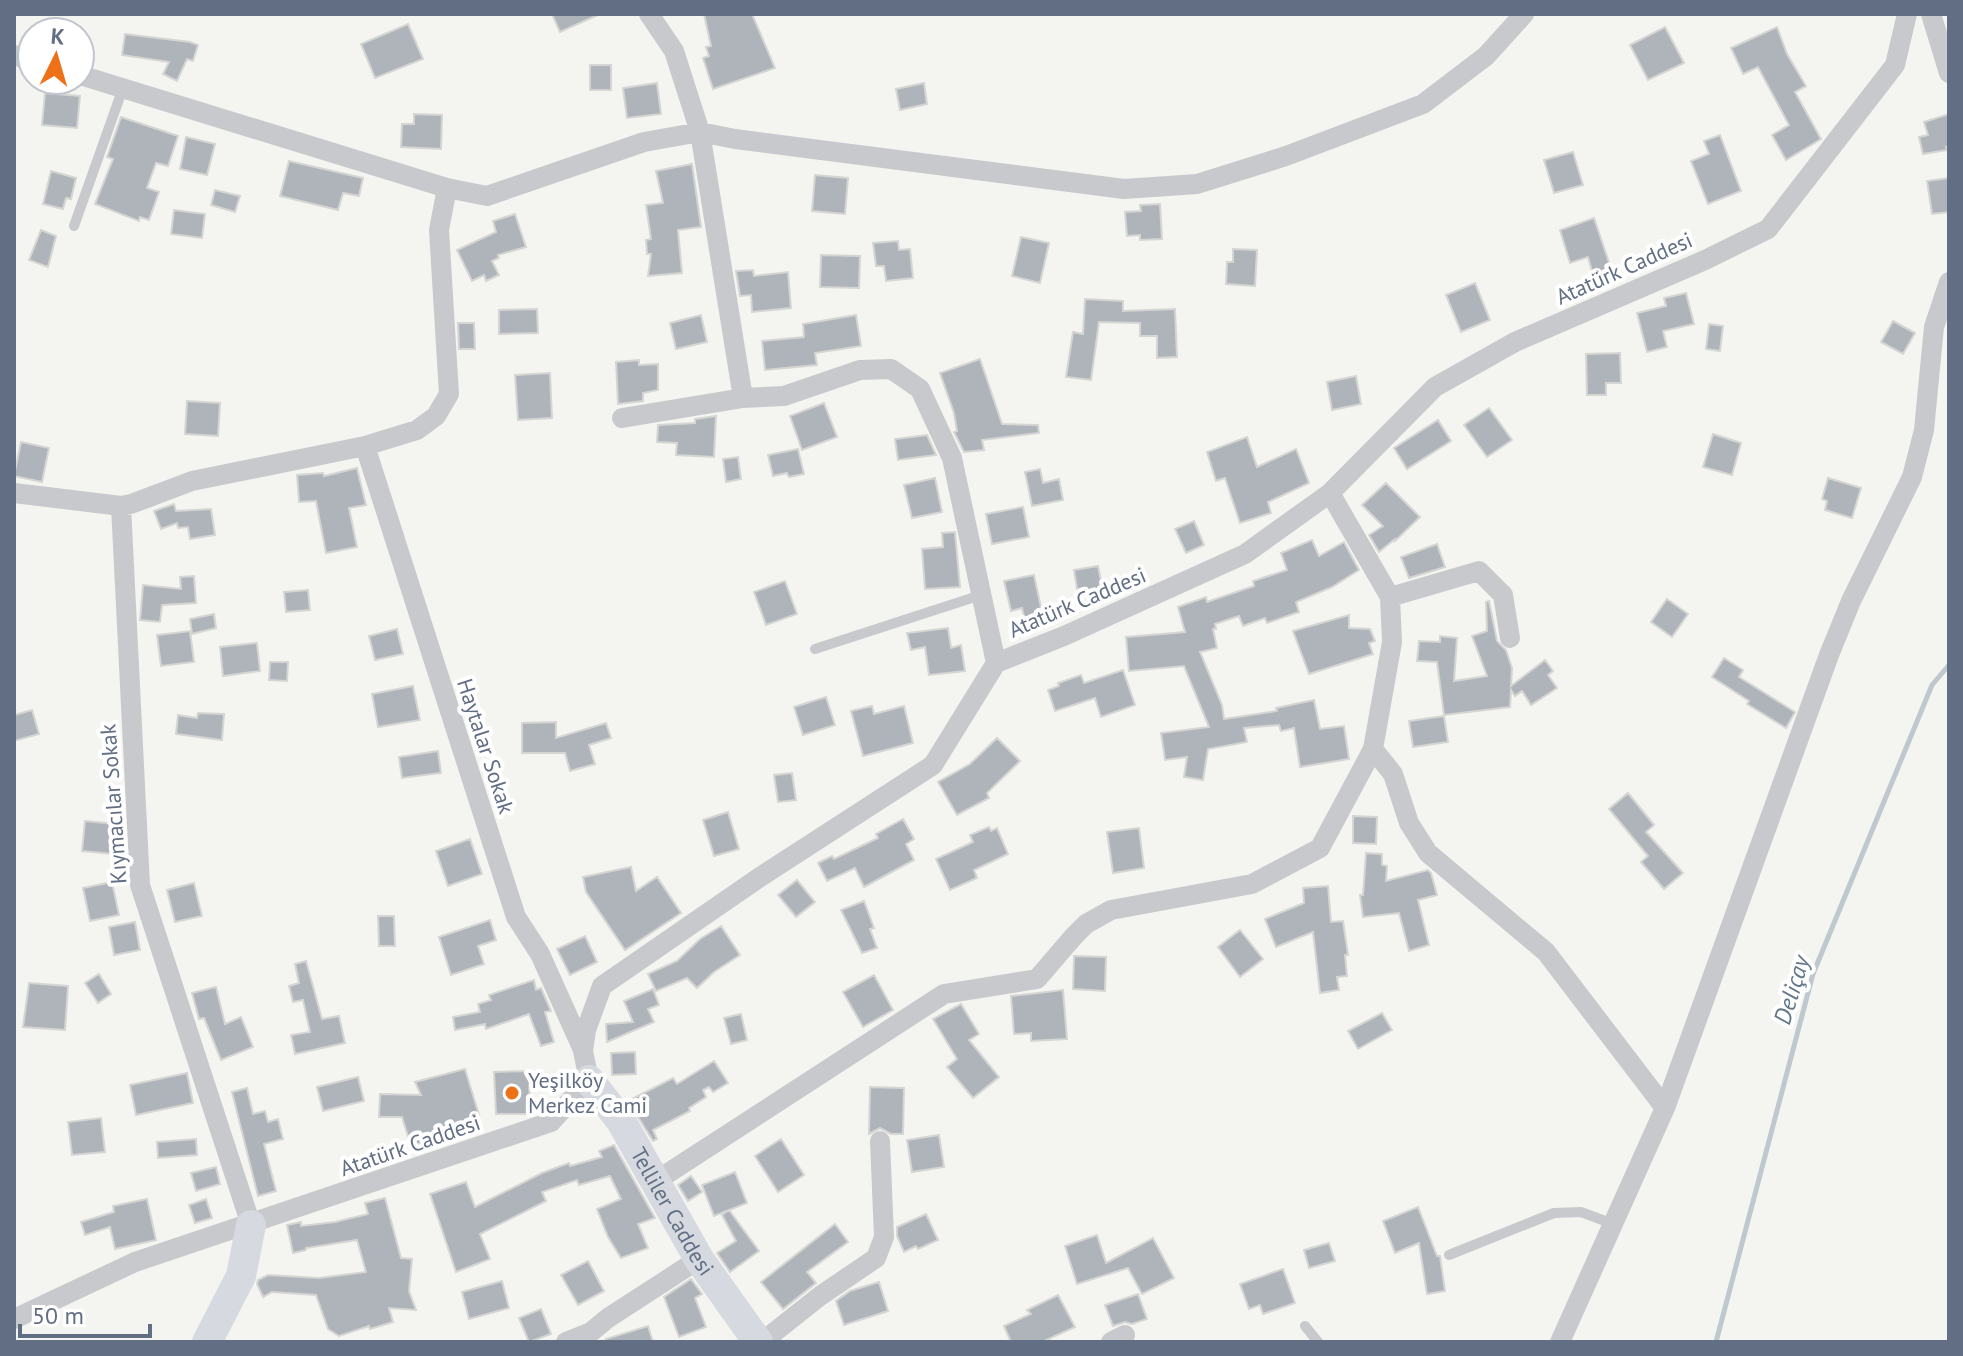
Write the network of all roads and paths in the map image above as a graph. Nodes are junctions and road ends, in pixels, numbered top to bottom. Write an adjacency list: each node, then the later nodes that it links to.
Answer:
1 (649, 14): 8 (street)
2 (1524, 14): 8 (street)
3 (1907, 14): 16 (street, Atatürk Caddesi)
4 (1931, 14): 5 (street)
5 (1949, 73)
6 (96, 80): 7 (street)
7 (123, 88): 9 (street); 10 (lane)
8 (700, 132): 9 (street); 12 (street)
9 (447, 188): 14 (street)
10 (74, 226)
11 (1949, 282): 25 (street)
12 (743, 398): 13 (street); 18 (street)
13 (622, 418)
14 (365, 446): 17 (street); 24 (street, Haytalar Sokak)
15 (14, 493): 17 (street)
16 (1330, 493): 19 (street); 22 (street, Atatürk Caddesi)
17 (121, 506): 29 (street, Kıymacılar Sokak)
18 (981, 595): 21 (lane); 22 (street)
19 (1390, 597): 20 (street); 23 (street)
20 (1510, 638)
21 (815, 649)
22 (996, 663): 24 (street, Atatürk Caddesi)
23 (1373, 749): 25 (street); 27 (street)
24 (586, 1065): 27 (street, Telliler Caddesi); 29 (street, Atatürk Caddesi)
25 (1665, 1108): 28 (street)
26 (880, 1141): 37 (street)
27 (656, 1181): 31 (street, Telliler Caddesi)
28 (1613, 1224): 30 (lane); 39 (street)
29 (251, 1225): 32 (street, Atatürk Caddesi); 35 (street)
30 (1449, 1255)
31 (699, 1259): 34 (street); 37 (street, Telliler Caddesi)
32 (14, 1319)
33 (1305, 1326): 38 (lane)
34 (594, 1337): 36 (street)
35 (207, 1342)
36 (566, 1342)
37 (760, 1342)
38 (1318, 1342)
39 (1560, 1342)

